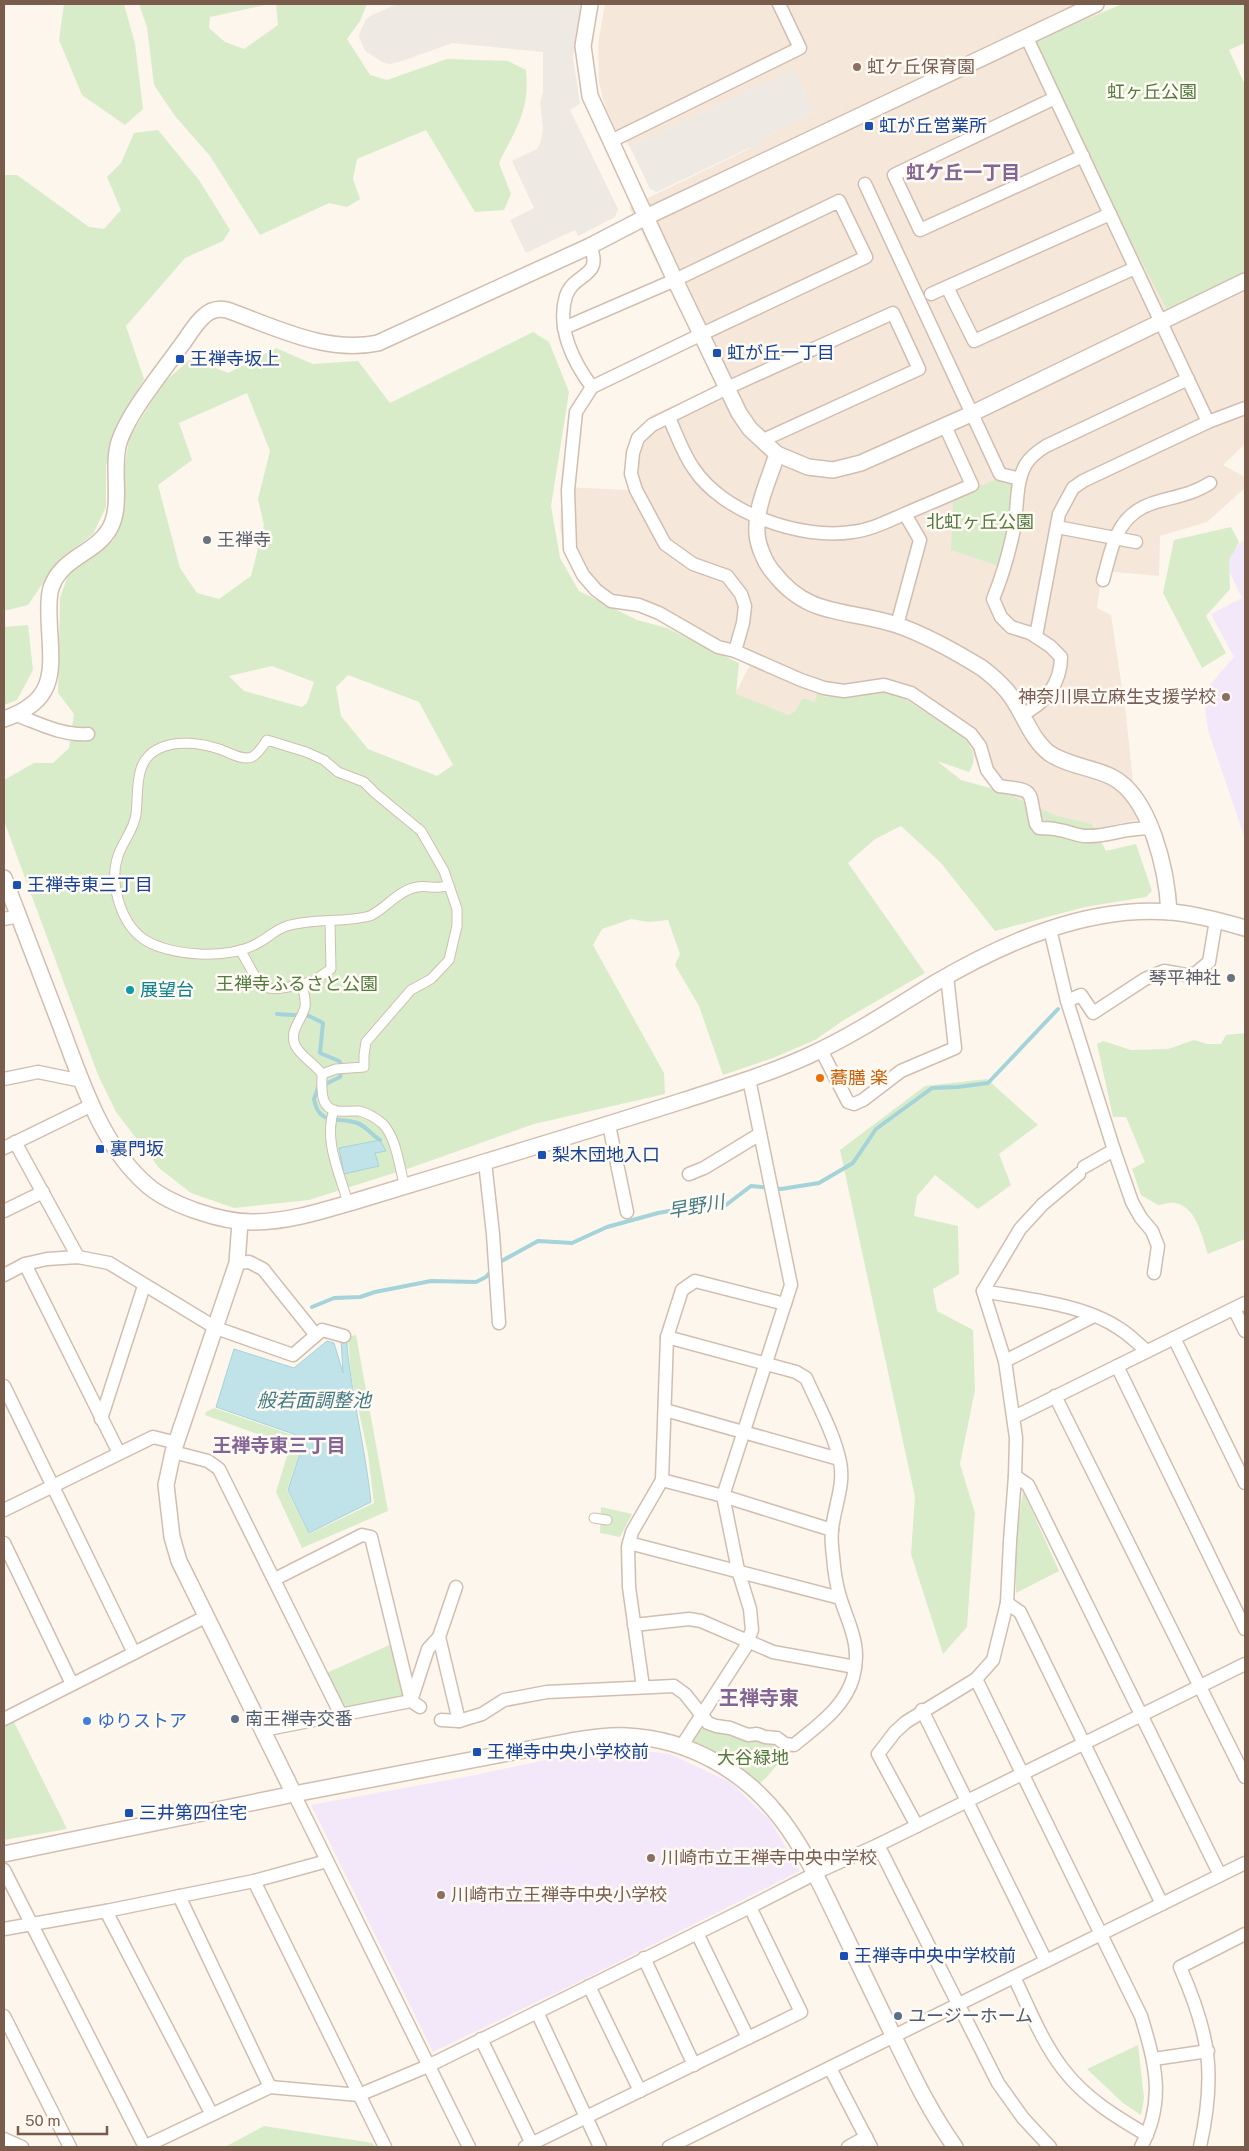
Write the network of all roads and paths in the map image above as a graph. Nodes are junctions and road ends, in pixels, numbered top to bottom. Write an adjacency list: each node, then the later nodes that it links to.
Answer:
1 (590, 4): 6 (street)
2 (779, 4): 6 (street)
3 (1096, 4): 4 (street)
4 (1026, 36): 5 (street); 10 (street)
5 (1055, 98): 7 (street); 7 (street)
6 (611, 141): 10 (street)
7 (1082, 156): 9 (street)
8 (865, 184): 24 (street)
9 (1110, 214): 12 (street); 15 (street)
10 (646, 217): 11 (street); 13 (street)
11 (590, 246): 18 (street); 42 (street)
12 (1135, 268): 15 (street); 17 (street)
13 (675, 280): 18 (street); 19 (street); 19 (street)
14 (1245, 281): 17 (street)
15 (948, 287): 16 (street)
16 (931, 294)
17 (1161, 323): 20 (street); 24 (street)
18 (564, 328): 21 (street)
19 (702, 334): 21 (street); 22 (street)
20 (1188, 379): 26 (street); 30 (street)
21 (592, 387): 40 (street)
22 (727, 388): 25 (street); 28 (street); 28 (street)
23 (1245, 408): 26 (street)
24 (971, 414): 27 (street); 30 (street)
25 (669, 418): 33 (street); 40 (street)
26 (1208, 422): 34 (street)
27 (945, 426): 29 (street); 32 (street)
28 (761, 441): 29 (street)
29 (777, 454): 33 (street)
30 (1020, 479): 39 (street)
31 (1210, 483): 35 (street)
32 (905, 514): 33 (street); 38 (street)
33 (758, 518): 38 (street)
34 (1057, 526): 35 (street); 39 (street)
35 (1114, 538): 36 (street); 37 (street)
36 (1136, 542)
37 (1103, 580)
38 (897, 625): 41 (street)
39 (1036, 636): 41 (street)
40 (735, 651): 44 (street)
41 (1021, 715): 44 (street)
42 (10, 717): 43 (street)
43 (88, 734)
44 (1152, 829): 47 (street)
45 (4, 878): 48 (street)
46 (449, 885): 51 (street); 54 (street); 62 (street)
47 (1169, 912): 50 (street); 53 (street)
48 (19, 916): 49 (street); 61 (street)
49 (4, 919)
50 (1216, 920): 52 (street); 57 (street)
51 (330, 922): 54 (street); 56 (street)
52 (1245, 928)
53 (1050, 929): 55 (street); 57 (street)
54 (240, 950): 56 (street)
55 (947, 976): 58 (street); 58 (street)
56 (301, 984): 62 (street)
57 (1067, 1001): 68 (street)
58 (821, 1050): 60 (street)
59 (4, 1079): 61 (street)
60 (749, 1079): 65 (street); 66 (street)
61 (82, 1081): 63 (street)
62 (322, 1081): 64 (street)
63 (92, 1104): 67 (street); 76 (street)
64 (332, 1116): 71 (street); 73 (street)
65 (609, 1125): 69 (street); 75 (street)
66 (760, 1134): 70 (street); 84 (street)
67 (10, 1145): 72 (street)
68 (1114, 1150): 80 (street); 83 (street)
69 (485, 1162): 71 (street); 87 (street)
70 (689, 1174)
71 (405, 1186): 73 (street)
72 (42, 1192): 74 (street); 77 (street)
73 (348, 1203): 76 (street)
74 (4, 1211)
75 (627, 1212)
76 (240, 1222): 78 (street)
77 (78, 1257): 79 (street); 82 (street)
78 (237, 1263): 88 (street); 90 (street)
79 (24, 1264): 81 (street); 102 (street)
80 (1154, 1274)
81 (4, 1275)
82 (144, 1286): 88 (street); 102 (street)
83 (983, 1291): 86 (street); 95 (street)
84 (785, 1304): 92 (street); 96 (street)
85 (1240, 1306): 89 (street); 93 (street)
86 (1094, 1316): 94 (street); 95 (street)
87 (499, 1323)
88 (216, 1328): 90 (street); 104 (street)
89 (1245, 1331)
90 (315, 1334): 91 (street)
91 (344, 1336)
92 (667, 1337): 96 (street); 100 (street)
93 (1174, 1338): 94 (street); 109 (street)
94 (1147, 1351): 97 (street)
95 (1005, 1361): 101 (street)
96 (766, 1365): 103 (street); 106 (street)
97 (1117, 1366): 99 (street); 125 (street)
98 (4, 1386): 110 (street)
99 (1055, 1396): 101 (street); 133 (street)
100 (665, 1410): 103 (street); 108 (street)
101 (1014, 1416): 107 (street)
102 (101, 1418): 105 (street)
103 (744, 1432): 106 (street); 111 (street)
104 (175, 1447): 105 (street); 119 (street); 123 (street)
105 (119, 1453): 110 (street)
106 (839, 1459): 115 (street)
107 (1016, 1476): 122 (street); 139 (street)
108 (662, 1480): 111 (street); 117 (street)
109 (1245, 1483)
110 (52, 1486): 112 (street); 128 (street)
111 (723, 1496): 115 (street); 118 (street)
112 (4, 1510)
113 (594, 1518): 114 (street)
114 (607, 1520)
115 (832, 1530): 121 (street)
116 (4, 1543): 132 (street)
117 (629, 1543): 118 (street); 124 (street)
118 (738, 1570): 121 (street); 127 (street)
119 (275, 1579): 135 (street); 138 (street)
120 (456, 1587): 126 (street)
121 (840, 1598): 130 (street)
122 (1007, 1603): 131 (street); 144 (street)
123 (207, 1616): 128 (street); 143 (street)
124 (634, 1625): 127 (street); 134 (street)
125 (1245, 1629)
126 (439, 1637): 135 (street); 142 (street)
127 (747, 1642): 130 (street); 140 (street)
128 (134, 1653): 132 (street)
129 (1245, 1664): 133 (street)
130 (855, 1667): 140 (street)
131 (976, 1678): 136 (street); 146 (street)
132 (72, 1684): 137 (street)
133 (1199, 1686): 139 (street); 147 (street)
134 (644, 1688): 140 (street); 142 (street)
135 (416, 1704): 138 (street)
136 (922, 1710): 149 (street); 150 (street)
137 (5, 1715)
138 (341, 1715): 143 (street)
139 (1142, 1715): 144 (street); 157 (street)
140 (701, 1716): 145 (street)
141 (441, 1720): 142 (street)
142 (459, 1721)
143 (263, 1730): 148 (street)
144 (1084, 1743): 146 (street); 160 (street)
145 (681, 1747): 148 (street); 156 (street)
146 (1022, 1774): 149 (street); 166 (street)
147 (1245, 1777)
148 (294, 1794): 152 (street); 153 (street)
149 (967, 1801): 150 (street); 169 (street)
150 (916, 1826): 151 (street)
151 (878, 1845): 156 (street); 172 (street)
152 (4, 1854)
153 (327, 1861): 158 (street); 181 (street)
154 (1245, 1863): 157 (street)
155 (4, 1870): 163 (street)
156 (815, 1873): 161 (street); 175 (street)
157 (1220, 1875): 160 (street)
158 (254, 1881): 159 (street); 185 (street)
159 (179, 1896): 162 (street); 183 (street)
160 (1162, 1904): 166 (street)
161 (750, 1908): 165 (street); 176 (street)
162 (106, 1911): 163 (street); 186 (street)
163 (30, 1924): 164 (street); 194 (street)
164 (4, 1929)
165 (697, 1933): 168 (street); 176 (street)
166 (1101, 1934): 169 (street); 179 (street)
167 (1245, 1934): 178 (street)
168 (644, 1958): 171 (street); 180 (street)
169 (1046, 1961): 170 (street)
170 (1014, 1977): 172 (street); 188 (street)
171 (589, 1986): 173 (street); 184 (street)
172 (958, 2004): 175 (street); 201 (street)
173 (537, 2012): 177 (street); 187 (street)
174 (4, 2016): 193 (street)
175 (894, 2036): 182 (street); 200 (street)
176 (748, 2038): 180 (street)
177 (481, 2039): 181 (street); 191 (street)
178 (1208, 2051): 179 (street); 203 (street)
179 (1154, 2059): 188 (street)
180 (694, 2064): 184 (street)
181 (428, 2066): 185 (street); 196 (street)
182 (830, 2068): 190 (street); 198 (street)
183 (270, 2087): 185 (street); 186 (street)
184 (640, 2091): 187 (street)
185 (359, 2095): 195 (street)
186 (211, 2114): 194 (street)
187 (587, 2118): 191 (street); 197 (street)
188 (1148, 2135): 202 (street)
189 (4, 2139): 192 (street)
190 (868, 2142): 199 (street)
191 (529, 2146)
192 (22, 2147)
193 (70, 2147)
194 (145, 2147)
195 (385, 2147)
196 (469, 2147)
197 (600, 2147)
198 (669, 2147)
199 (848, 2147)
200 (955, 2147)
201 (1050, 2147)
202 (1141, 2147)
203 (1200, 2147)

